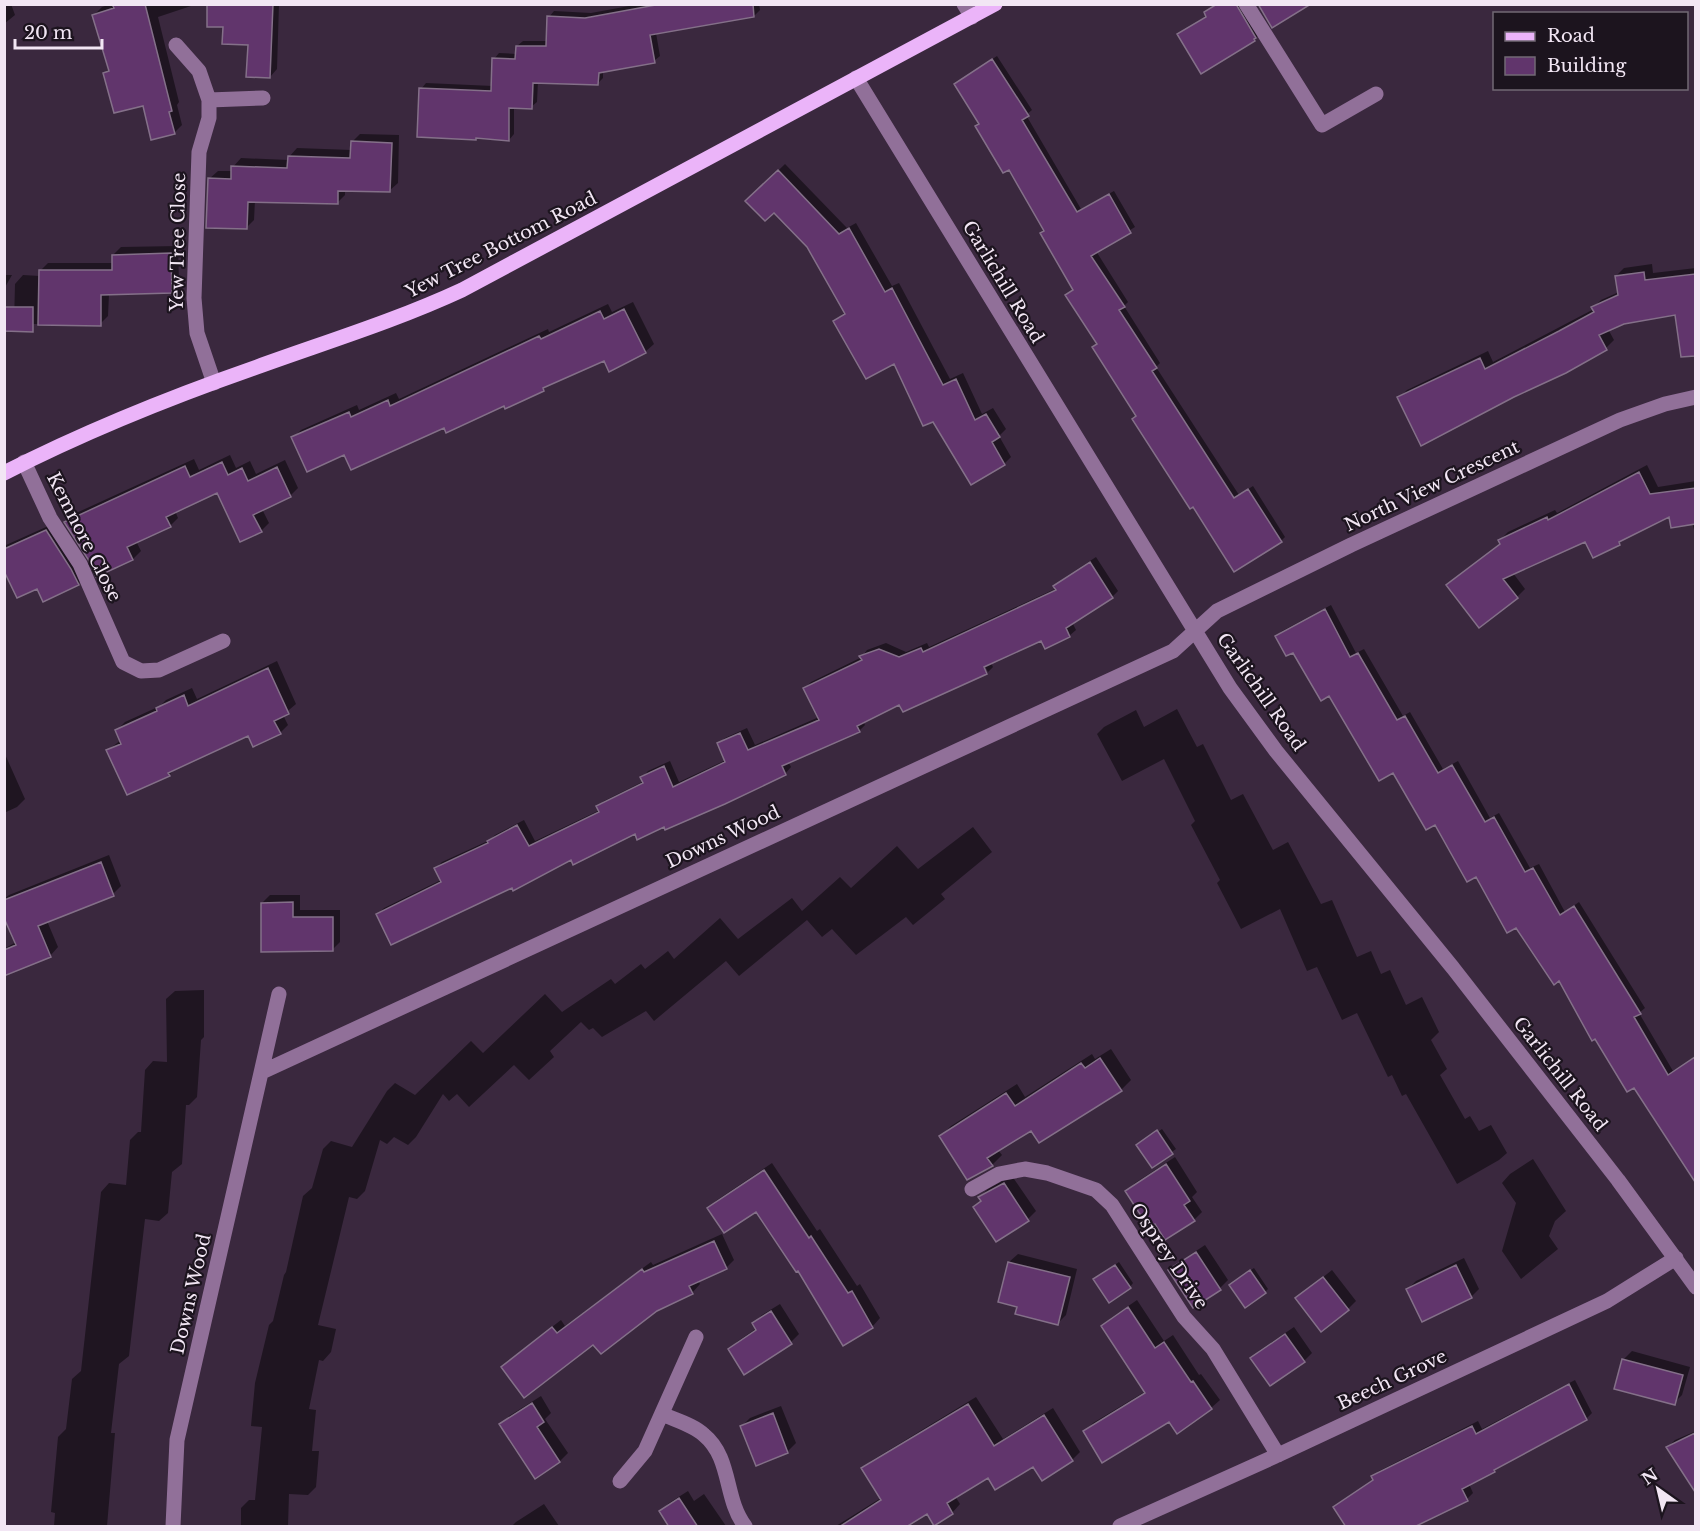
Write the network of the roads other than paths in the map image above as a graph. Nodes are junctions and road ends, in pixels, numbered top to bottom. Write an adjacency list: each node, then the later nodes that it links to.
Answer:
1 (995, 4): 3 (main road, Yew Tree Bottom Road)
2 (1246, 4): 6 (street)
3 (968, 11): 5 (main road, Yew Tree Bottom Road)
4 (176, 45): 8 (street, Yew Tree Close)
5 (856, 78): 9 (main road, Yew Tree Bottom Road); 13 (street, Garlichill Road)
6 (1376, 94)
7 (263, 98): 8 (street)
8 (209, 100): 9 (street, Yew Tree Close)
9 (214, 383): 11 (main road, Yew Tree Bottom Road)
10 (1695, 397): 13 (street, North View Crescent)
11 (24, 462): 12 (main road, Yew Tree Bottom Road); 14 (street, Kemnore Close)
12 (4, 472)
13 (1195, 630): 16 (street, Downs Wood); 18 (street, Garlichill Road)
14 (223, 642)
15 (279, 994): 16 (street, Downs Wood)
16 (262, 1072): 24 (street, Downs Wood)
17 (972, 1189): 22 (street, Osprey Drive)
18 (1676, 1258): 19 (street, Garlichill Road); 22 (street, Beech Grove)
19 (1695, 1287)
20 (696, 1337): 21 (street)
21 (662, 1414): 23 (street); 25 (street)
22 (1278, 1455): 26 (street, Beech Grove)
23 (621, 1481)
24 (173, 1527)
25 (746, 1527)
26 (1120, 1527)

